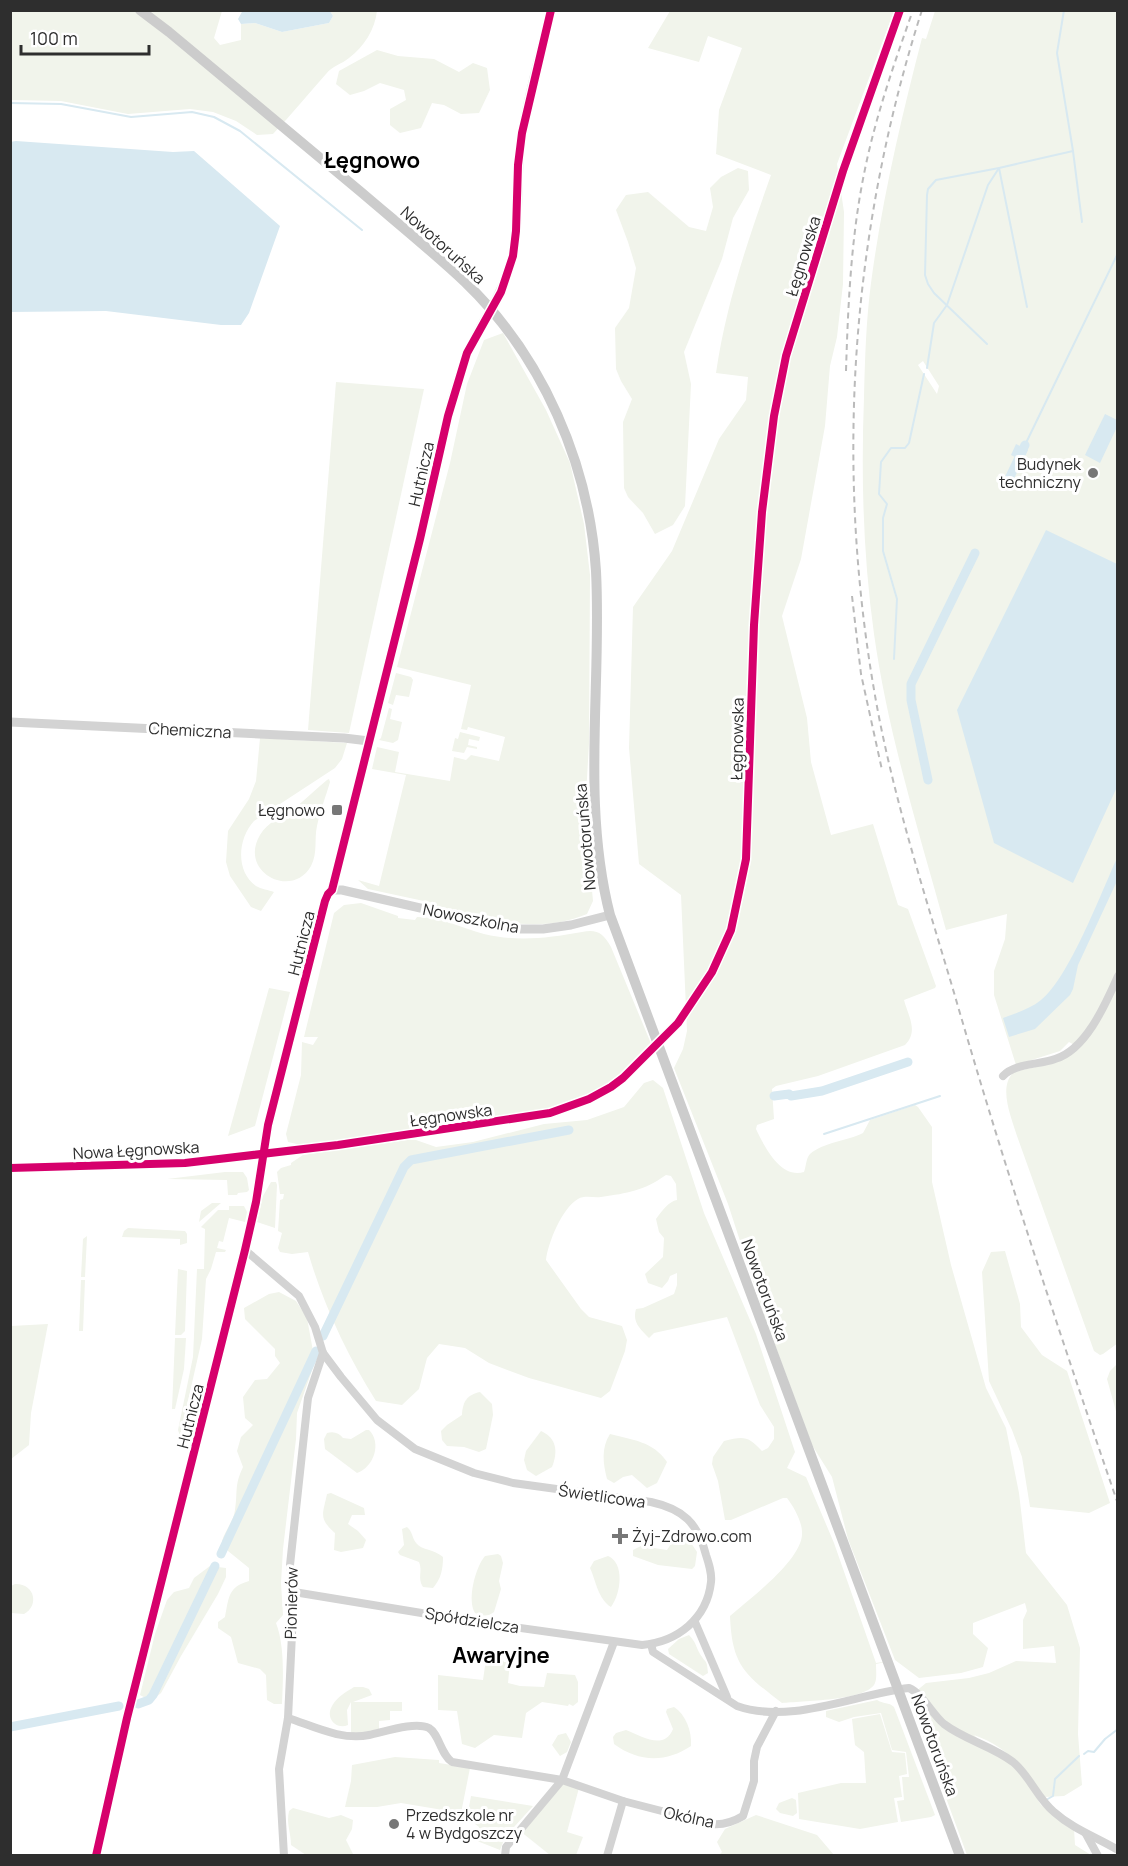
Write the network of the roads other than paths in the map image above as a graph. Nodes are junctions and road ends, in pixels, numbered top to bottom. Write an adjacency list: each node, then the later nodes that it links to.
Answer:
1 (140, 10): 4 (main road, Nowotoruńska)
2 (551, 10): 4 (street, Hutnicza)
3 (900, 10): 11 (street, Łęgnowska)
4 (490, 309): 6 (street, Hutnicza); 8 (main road, Nowotoruńska)
5 (10, 722): 6 (street, Chemiczna)
6 (369, 741): 7 (street, Hutnicza)
7 (333, 890): 8 (street, Nowoszkolna); 11 (street, Hutnicza)
8 (610, 915): 19 (main road, Nowotoruńska)
9 (1118, 976): 10 (street)
10 (1003, 1076)
11 (263, 1154): 12 (street, Nowa Łęgnowska); 13 (street, Hutnicza)
12 (10, 1168)
13 (245, 1250): 14 (street, Świetlicowa); 27 (street, Hutnicza)
14 (323, 1353): 15 (street, Pionierów); 16 (street, Świetlicowa)
15 (294, 1592): 17 (street, Spółdzielcza); 22 (street, Pionierów)
16 (694, 1622): 18 (street, Spółdzielcza); 20 (street)
17 (614, 1642): 18 (street, Spółdzielcza); 23 (street)
18 (651, 1644): 20 (street)
19 (898, 1689): 21 (street); 25 (street); 31 (main road, Nowotoruńska)
20 (728, 1699): 21 (street)
21 (776, 1711): 24 (street, Okólna)
22 (288, 1718): 23 (street, Okólna); 28 (street, Pionierów)
23 (562, 1780): 24 (street, Okólna); 29 (street)
24 (623, 1801): 30 (street)
25 (1086, 1833): 26 (street); 32 (street)
26 (1118, 1850)
27 (96, 1856)
28 (284, 1856)
29 (505, 1856)
30 (607, 1856)
31 (960, 1856)
32 (1098, 1856)

